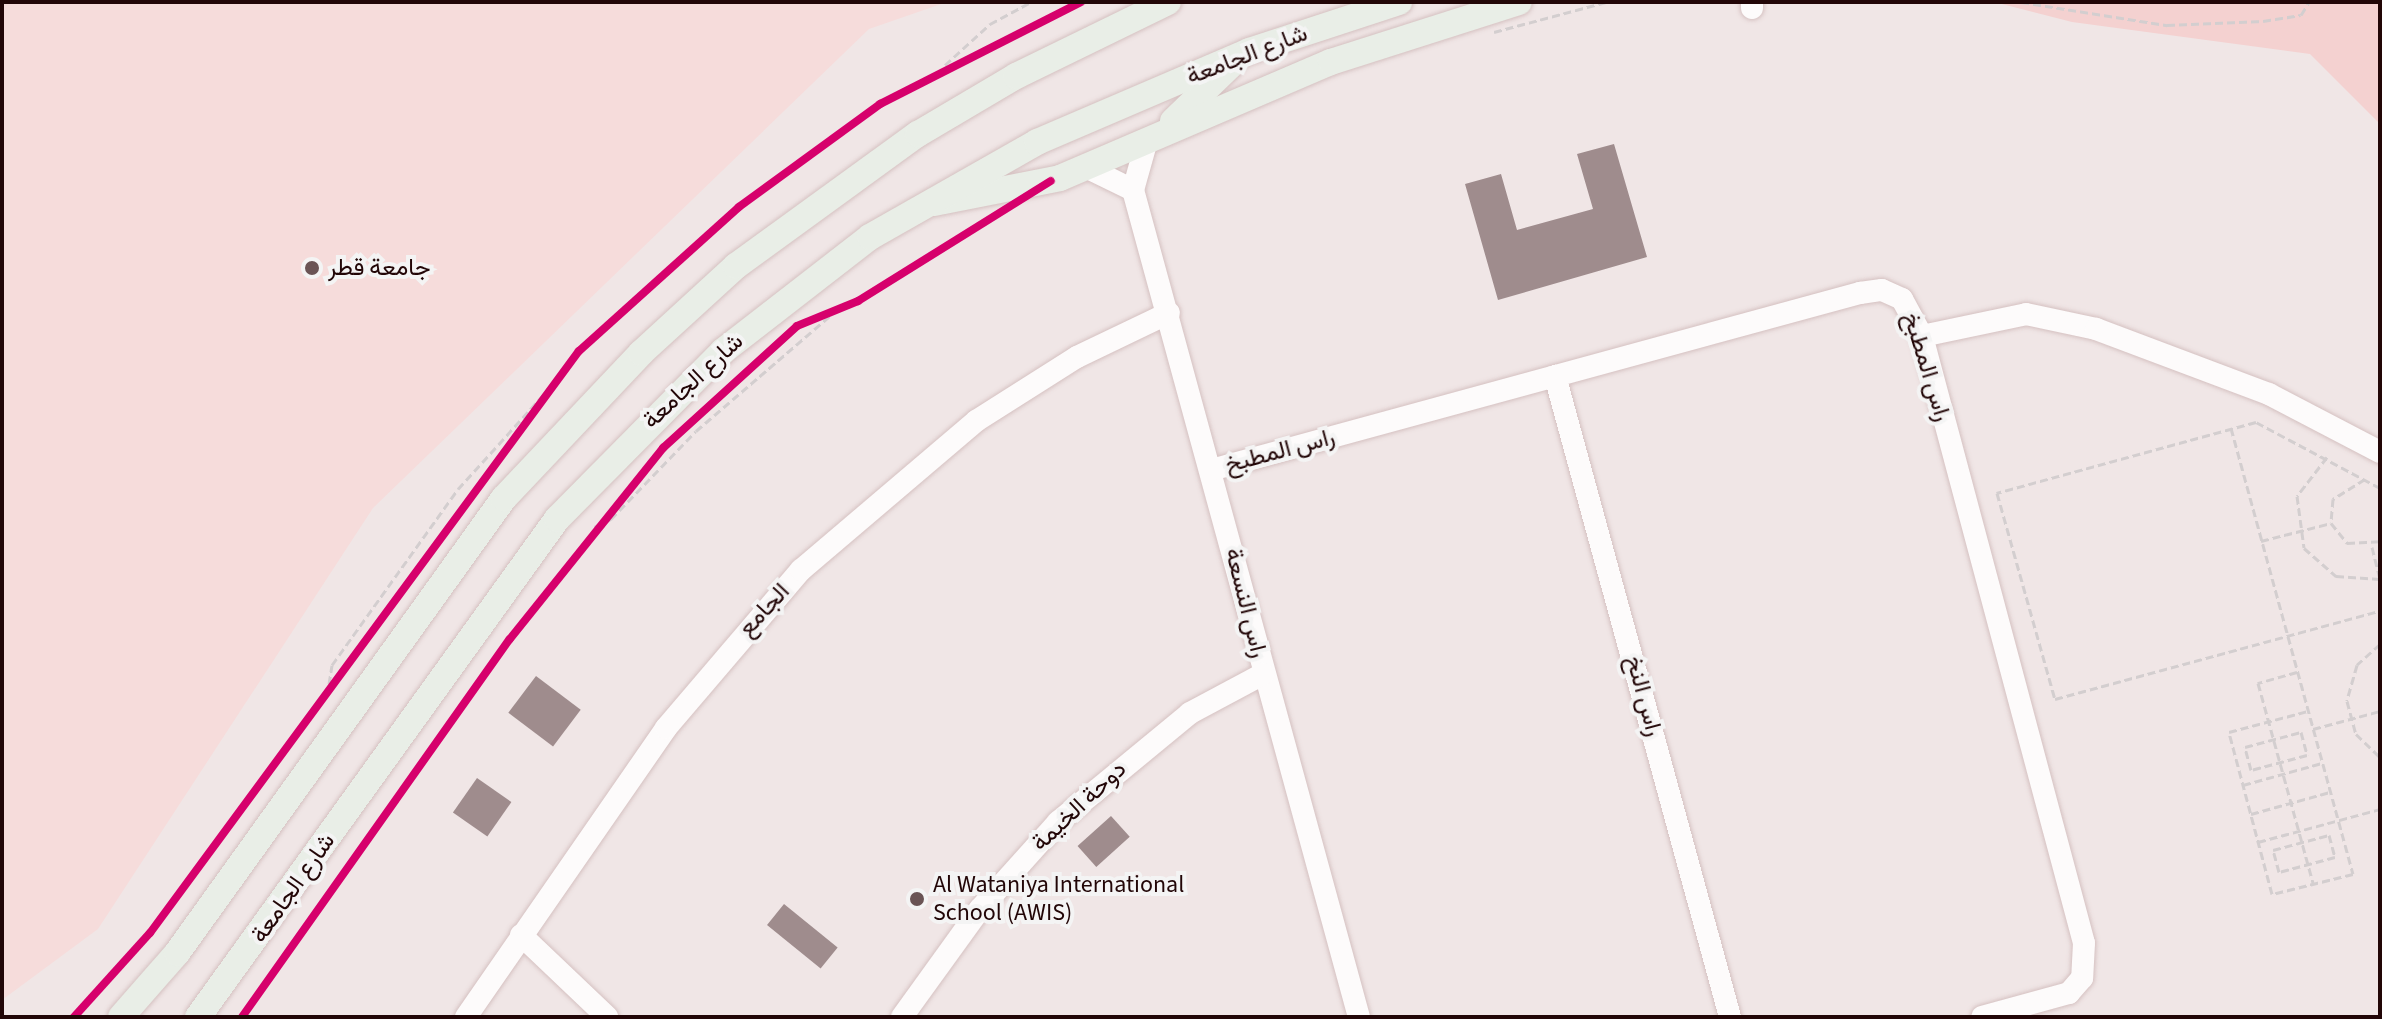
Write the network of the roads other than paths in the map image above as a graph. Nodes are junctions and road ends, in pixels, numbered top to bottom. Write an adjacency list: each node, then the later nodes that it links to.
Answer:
1 (1168, 2): 16 (main road)
2 (1399, 2): 4 (main road, شارع الجامعة)
3 (1519, 2): 5 (main road)
4 (1249, 51): 5 (main road); 8 (main road, شارع الجامعة)
5 (1154, 136): 6 (main road); 7 (street)
6 (1086, 167): 7 (street); 8 (main road)
7 (1133, 190): 9 (street, راس النسعة)
8 (922, 203): 17 (main road, شارع الجامعة)
9 (1169, 313): 13 (street, راس النسعة); 15 (street, الجامع)
10 (1922, 336): 11 (street, راس المطبخ); 12 (street); 23 (street, راس المطبخ)
11 (1555, 376): 13 (street, راس المطبخ); 22 (street, راس النخ)
12 (2380, 452)
13 (1211, 470): 14 (street, راس النسعة)
14 (1263, 674): 20 (street, دوحة الخيمة); 21 (street, راس النسعة)
15 (521, 935): 18 (street, الجامع); 19 (street)
16 (121, 1017)
17 (198, 1017)
18 (466, 1017)
19 (607, 1017)
20 (902, 1017)
21 (1359, 1017)
22 (1730, 1017)
23 (1982, 1017)

